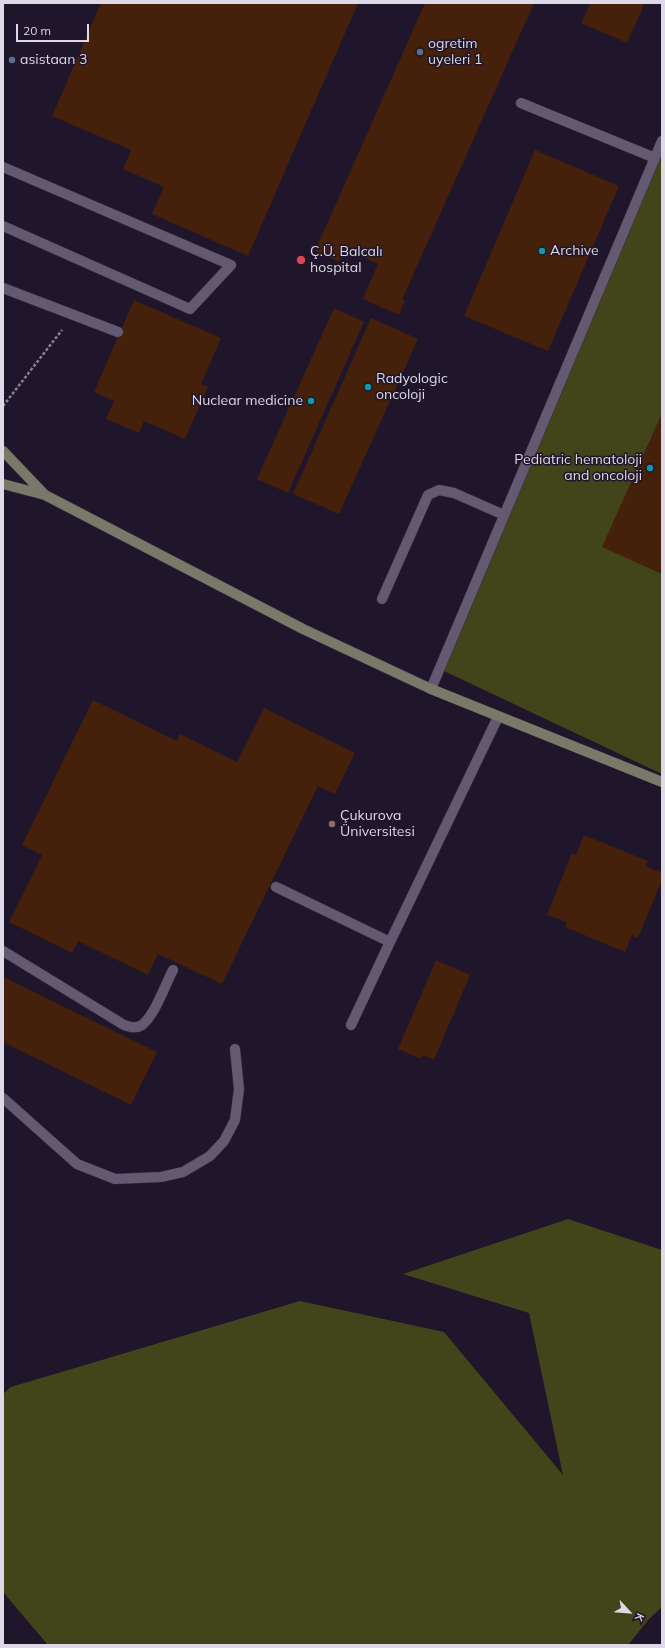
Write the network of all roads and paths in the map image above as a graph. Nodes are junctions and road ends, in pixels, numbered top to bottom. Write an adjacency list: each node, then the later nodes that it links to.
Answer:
1 (521, 103): 3 (street)
2 (662, 141): 3 (street)
3 (654, 158): 13 (street)
4 (3, 167): 5 (street)
5 (3, 226)
6 (3, 288): 7 (street)
7 (74, 315): 8 (street); 9 (path)
8 (118, 332)
9 (3, 406)
10 (3, 451): 12 (street)
11 (3, 484): 12 (street)
12 (45, 495): 15 (street)
13 (504, 515): 14 (street); 15 (street)
14 (382, 599)
15 (431, 689): 16 (street)
16 (498, 717): 17 (street); 19 (street)
17 (662, 782)
18 (276, 887): 19 (street)
19 (390, 942): 22 (street)
20 (3, 951): 21 (street)
21 (173, 970)
22 (351, 1025)
23 (235, 1049): 24 (street)
24 (3, 1098)

